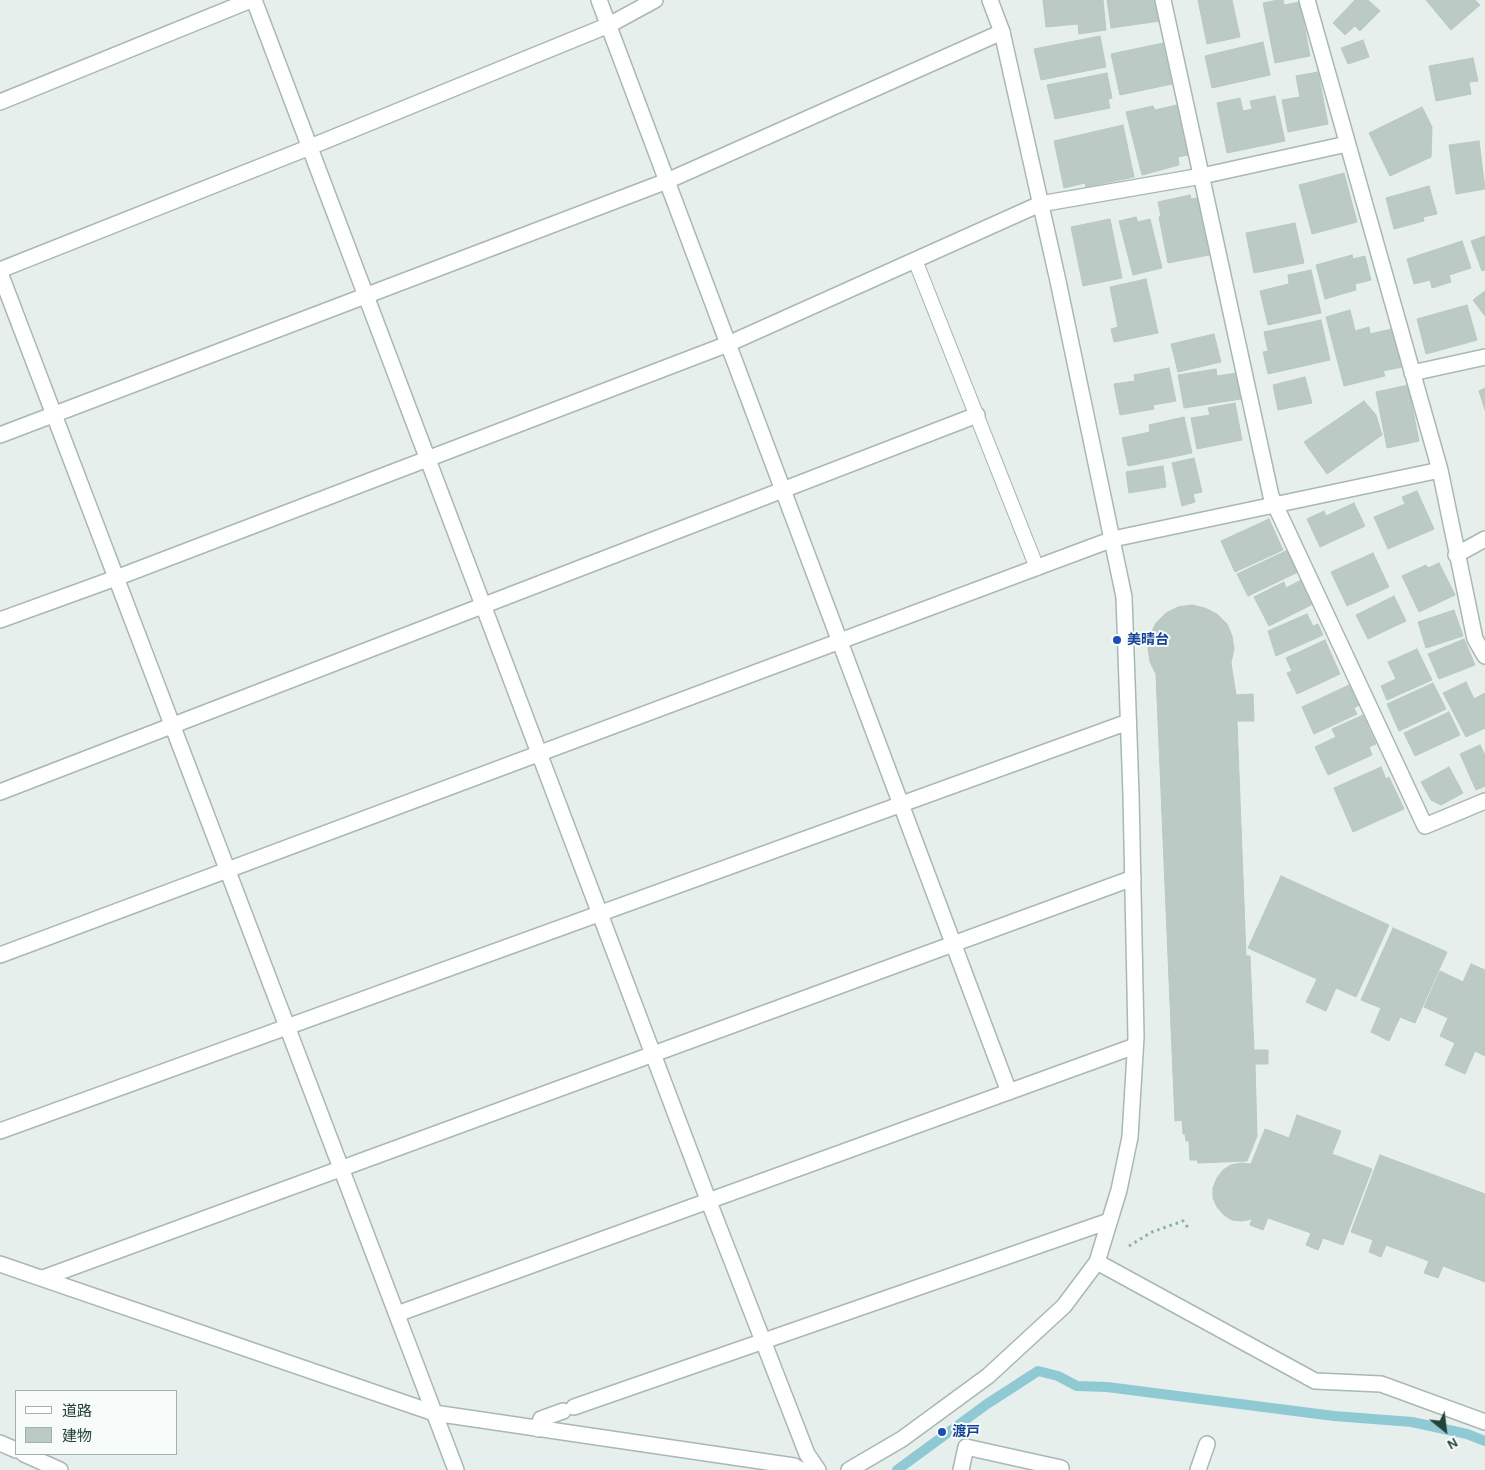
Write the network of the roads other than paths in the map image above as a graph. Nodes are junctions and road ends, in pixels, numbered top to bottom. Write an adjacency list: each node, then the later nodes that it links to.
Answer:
1 (252, 0): 9 (street); 11 (street)
2 (599, 0): 7 (street)
3 (655, 0): 7 (street)
4 (1163, 0): 12 (street)
5 (1307, 0): 10 (street)
6 (993, 1): 8 (street)
7 (609, 25): 11 (street); 13 (street)
8 (1002, 32): 13 (street); 14 (street)
9 (0, 102)
10 (1347, 144): 12 (street); 20 (street)
11 (310, 147): 16 (street); 17 (street)
12 (1202, 176): 14 (street); 27 (street)
13 (667, 180): 17 (street); 18 (street)
14 (1040, 204): 15 (street); 28 (street)
15 (916, 260): 18 (street); 22 (lane)
16 (0, 272): 21 (street)
17 (366, 295): 21 (street); 24 (street)
18 (728, 344): 24 (street); 26 (street)
19 (1485, 357): 20 (street)
20 (1412, 373): 25 (street)
21 (54, 414): 23 (street); 32 (street)
22 (976, 415): 26 (street); 31 (lane)
23 (0, 435)
24 (428, 459): 32 (street); 33 (street)
25 (1440, 470): 27 (street); 30 (street)
26 (783, 490): 33 (street); 35 (street)
27 (1276, 505): 28 (street); 41 (street)
28 (1113, 539): 31 (street); 37 (street)
29 (1485, 539): 30 (street)
30 (1456, 555): 36 (street)
31 (1037, 568): 35 (street)
32 (116, 578): 34 (street); 38 (street)
33 (483, 605): 38 (street); 39 (street)
34 (0, 620)
35 (840, 641): 39 (street); 42 (street)
36 (1485, 656)
37 (1128, 722): 42 (street); 44 (street)
38 (172, 726): 40 (street); 43 (street)
39 (539, 754): 43 (street); 45 (street)
40 (0, 792)
41 (1485, 801)
42 (901, 804): 45 (street); 46 (street)
43 (227, 870): 47 (street); 48 (street)
44 (1133, 878): 46 (street); 49 (street)
45 (600, 914): 48 (street); 50 (street)
46 (954, 944): 50 (street); 51 (street)
47 (0, 955)
48 (287, 1027): 52 (street); 53 (street)
49 (1135, 1046): 51 (street); 55 (street)
50 (653, 1054): 53 (street); 54 (street)
51 (1009, 1092): 54 (street)
52 (0, 1131)
53 (341, 1168): 58 (street); 59 (street)
54 (709, 1202): 59 (street); 60 (street)
55 (1110, 1221): 56 (street); 60 (street)
56 (1097, 1262): 62 (street); 72 (street)
57 (0, 1264): 58 (street)
58 (43, 1278): 61 (street)
59 (397, 1314): 61 (street)
60 (763, 1342): 63 (street); 71 (street)
61 (434, 1413): 63 (street); 69 (street)
62 (1485, 1422)
63 (538, 1429): 70 (street)
64 (0, 1443): 66 (street)
65 (1207, 1444): 75 (street)
66 (15, 1450)
67 (26, 1455): 68 (street)
68 (60, 1470)
69 (456, 1470)
70 (801, 1470)
71 (818, 1470)
72 (849, 1470)
73 (961, 1470): 74 (street)
74 (1061, 1470)
75 (1198, 1470)

